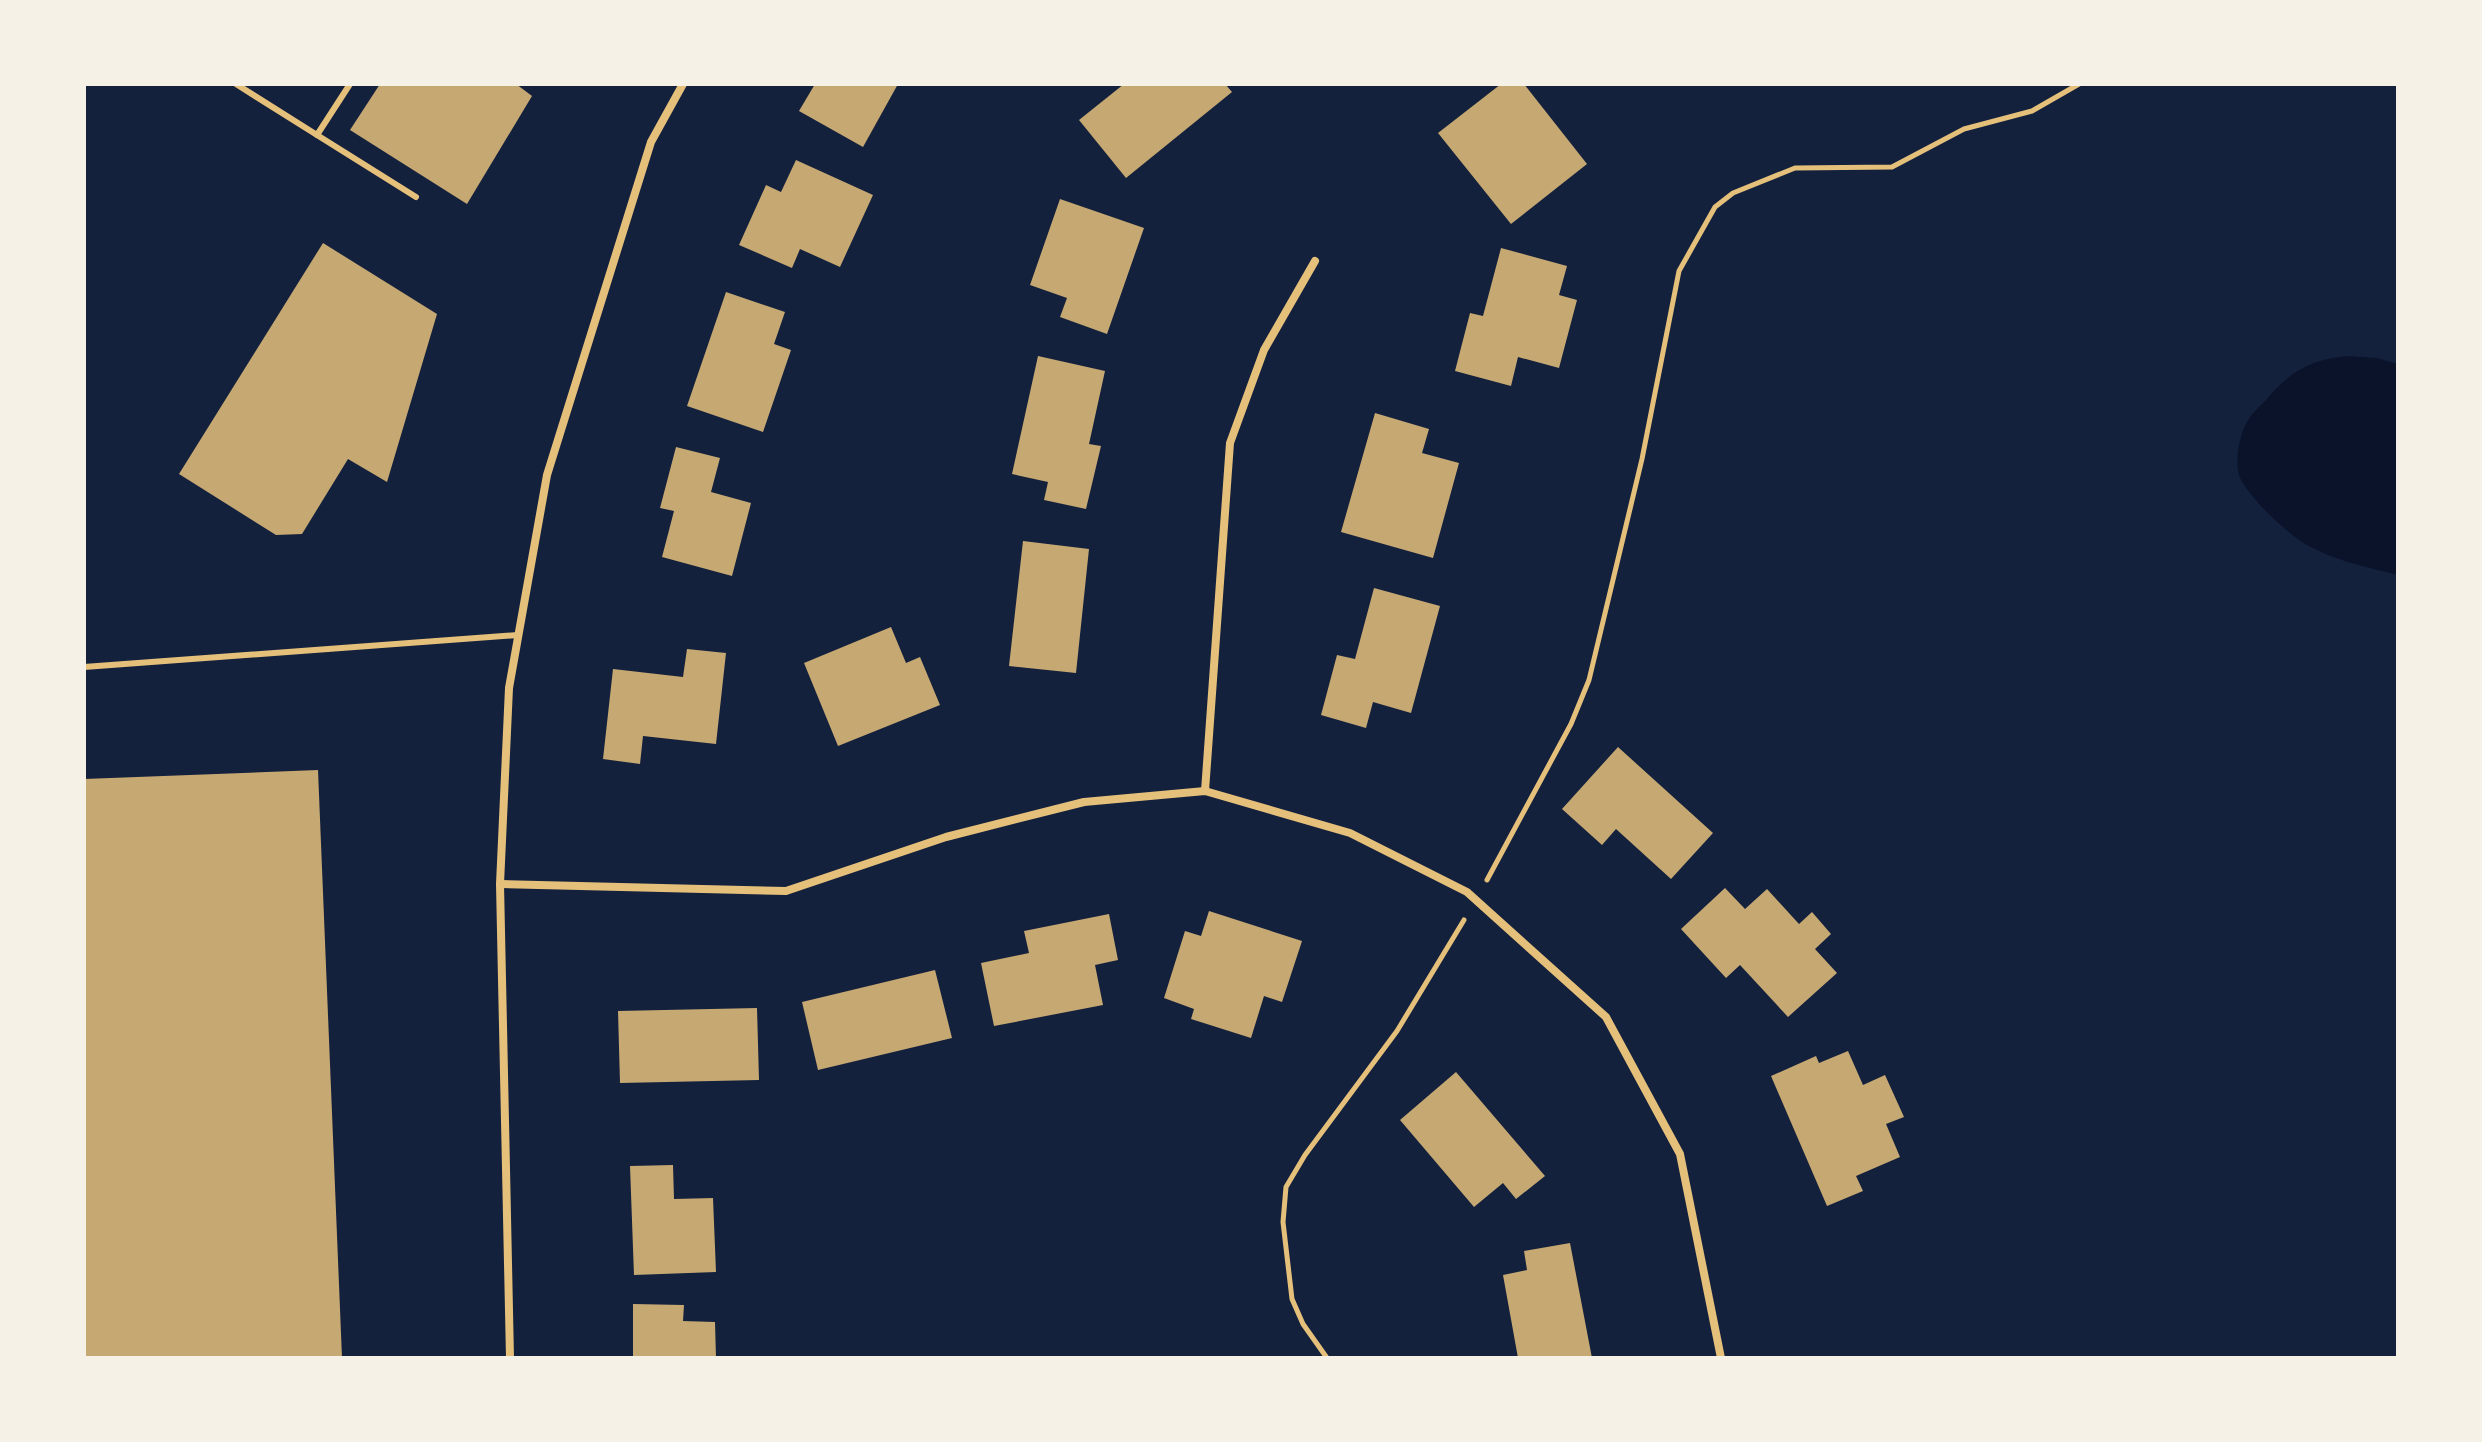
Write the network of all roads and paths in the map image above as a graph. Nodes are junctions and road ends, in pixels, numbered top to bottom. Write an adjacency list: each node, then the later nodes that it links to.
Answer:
1 (236, 84): 5 (lane)
2 (350, 84): 5 (lane)
3 (683, 84): 8 (street)
4 (2079, 84): 12 (path)
5 (317, 135): 6 (lane)
6 (416, 197)
7 (1315, 261): 10 (street)
8 (518, 635): 9 (lane); 11 (street)
9 (84, 667)
10 (1205, 791): 11 (street); 12 (street)
11 (500, 884): 13 (street)
12 (1476, 900): 14 (path); 15 (street)
13 (510, 1358)
14 (1327, 1358)
15 (1721, 1358)

